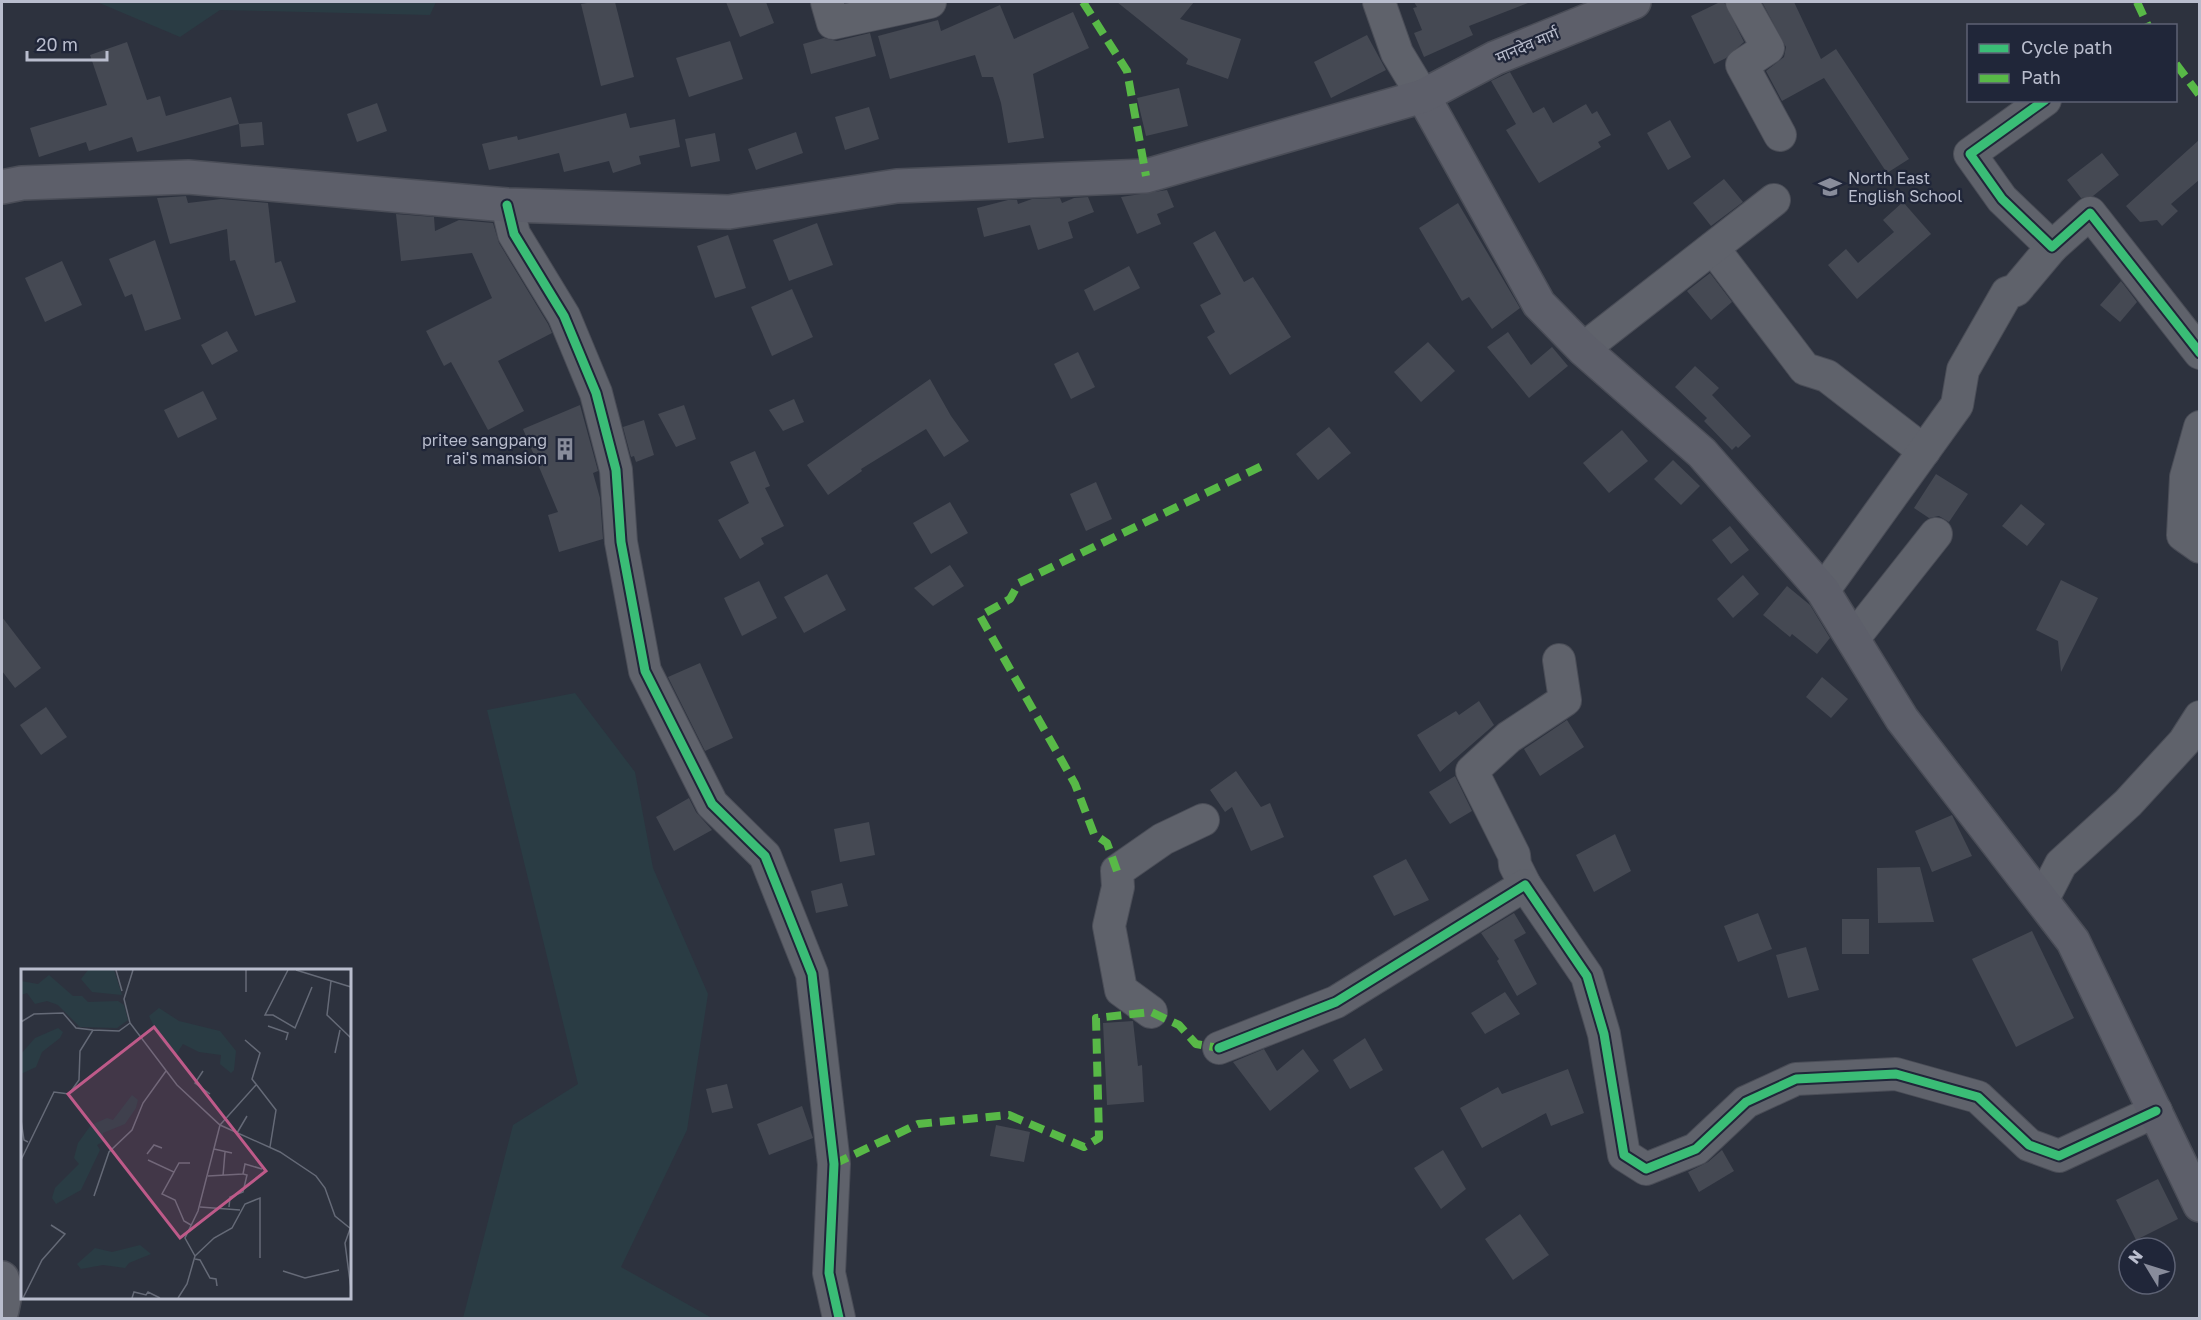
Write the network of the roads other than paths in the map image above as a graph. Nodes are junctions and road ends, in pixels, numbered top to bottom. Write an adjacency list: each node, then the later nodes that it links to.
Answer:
1 (827, 2): 2 (street)
2 (930, 2)
3 (1379, 2): 6 (street)
4 (1742, 2): 8 (street)
5 (1627, 3): 6 (main road, मानदेव मार्ग)
6 (1423, 96): 11 (main road, मानदेव मार्ग); 14 (main road)
7 (2042, 102): 12 (street)
8 (1780, 135)
9 (2, 187): 11 (main road, मानदेव मार्ग)
10 (1774, 200): 13 (street)
11 (507, 205): 33 (street)
12 (2052, 247): 15 (street); 17 (street)
13 (1713, 248): 14 (street); 17 (street)
14 (1583, 349): 20 (main road)
15 (2199, 353)
16 (2199, 427): 19 (street)
17 (1924, 452): 20 (street)
18 (1936, 534): 21 (street)
19 (2199, 547)
20 (1823, 591): 21 (main road)
21 (1853, 639): 26 (main road)
22 (1559, 660): 25 (street)
23 (2199, 717): 26 (street)
24 (1203, 820): 27 (street)
25 (1525, 885): 28 (street); 29 (street)
26 (2043, 899): 29 (main road)
27 (1151, 1012)
28 (1219, 1048)
29 (2156, 1111): 30 (main road)
30 (2199, 1205)
31 (2, 1278): 32 (street)
32 (2, 1310)
33 (840, 1318)

